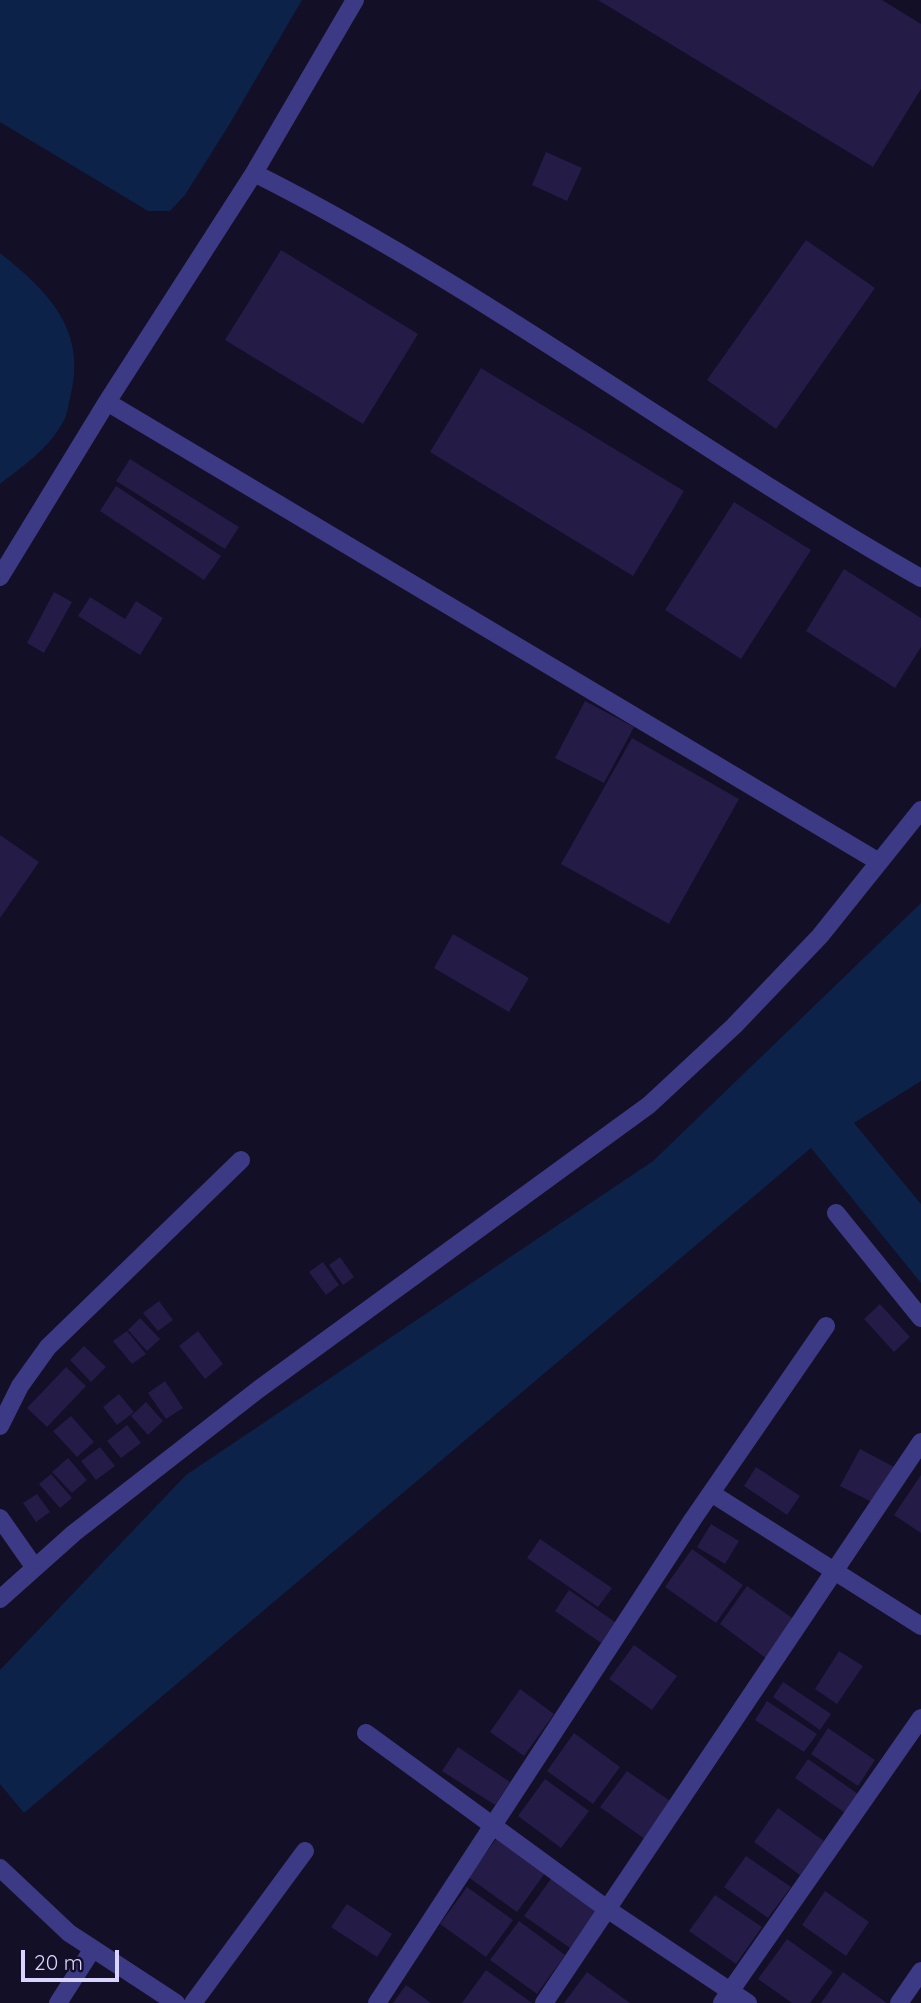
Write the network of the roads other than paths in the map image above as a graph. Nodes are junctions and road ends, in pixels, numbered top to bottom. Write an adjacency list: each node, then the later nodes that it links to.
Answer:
1 (355, 0): 2 (street)
2 (254, 173): 3 (street); 5 (street)
3 (107, 402): 4 (street); 7 (street)
4 (0, 577)
5 (921, 578)
6 (921, 810): 7 (street)
7 (879, 862): 16 (street)
8 (241, 1160): 12 (street)
9 (836, 1213): 10 (street)
10 (921, 1318)
11 (826, 1325): 14 (street)
12 (0, 1426)
13 (921, 1442): 17 (street)
14 (710, 1493): 17 (street); 22 (street)
15 (0, 1518): 16 (street)
16 (35, 1568): 18 (street)
17 (835, 1572): 19 (street); 25 (street)
18 (0, 1600)
19 (921, 1626)
20 (921, 1718): 28 (street)
21 (366, 1733): 22 (street)
22 (492, 1827): 25 (street); 32 (street)
23 (305, 1852): 31 (street)
24 (1, 1869): 26 (street)
25 (607, 1909): 28 (street); 33 (street)
26 (93, 1950): 29 (street); 30 (street)
27 (921, 1972): 35 (street)
28 (726, 1997): 34 (street)
29 (58, 2003)
30 (176, 2003)
31 (193, 2003)
32 (377, 2003)
33 (544, 2003)
34 (748, 2003)
35 (900, 2003)

